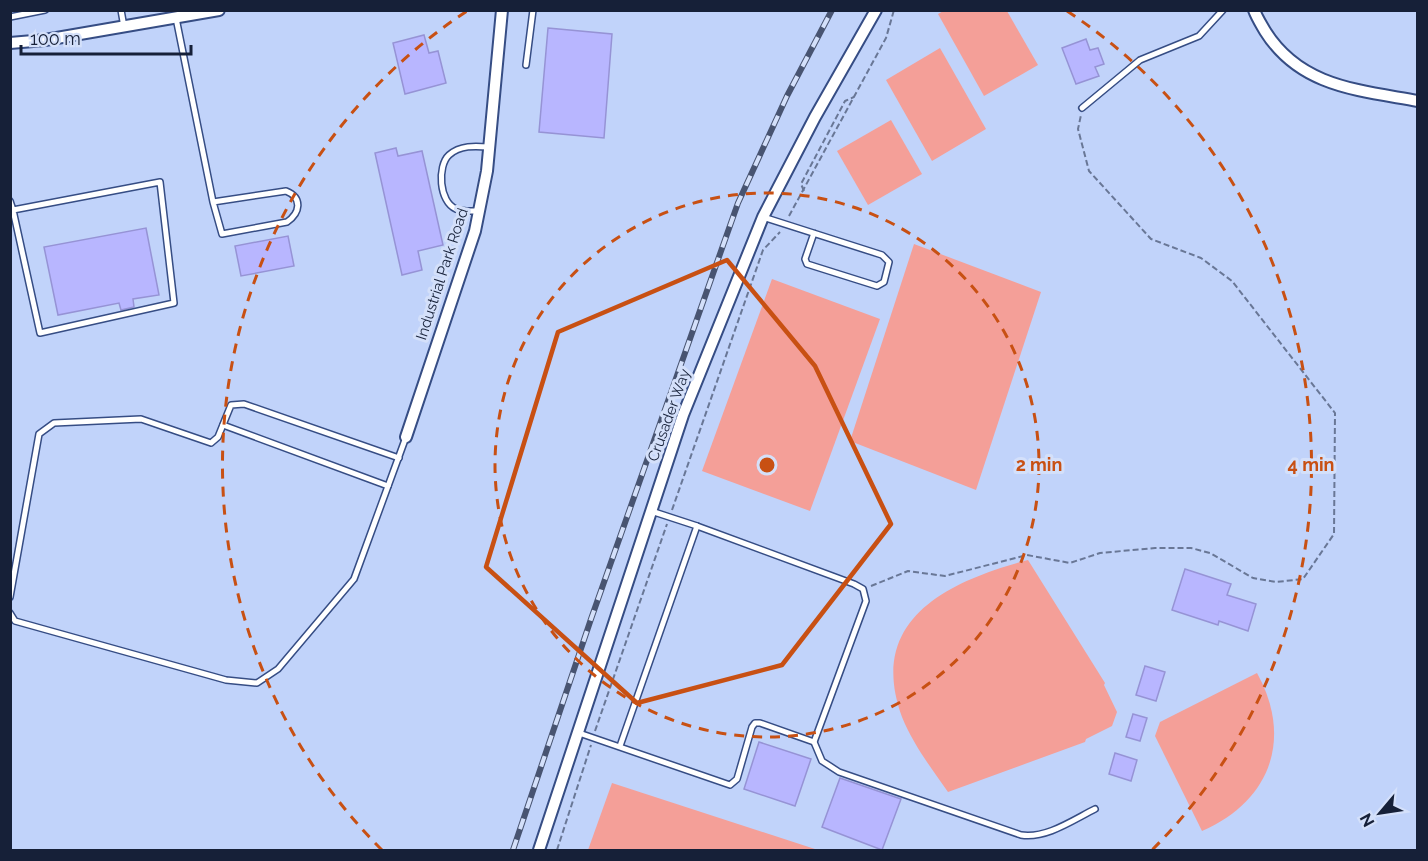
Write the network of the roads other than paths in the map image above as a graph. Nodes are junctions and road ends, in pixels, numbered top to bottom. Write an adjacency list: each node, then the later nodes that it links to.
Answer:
1 (45, 10): 9 (lane)
2 (121, 10): 11 (lane)
3 (219, 10): 10 (street)
4 (502, 10): 16 (street, Industrial Park Road)
5 (533, 10): 13 (lane)
6 (876, 10): 21 (street, Crusader Way)
7 (1223, 10): 15 (lane)
8 (1254, 10): 14 (street)
9 (10, 17)
10 (176, 18): 11 (street); 18 (lane)
11 (124, 27): 12 (street)
12 (10, 44)
13 (526, 65)
14 (1418, 101)
15 (1083, 108)
16 (489, 147): 20 (street, Industrial Park Road); 20 (lane)
17 (10, 201): 19 (lane)
18 (213, 202): 18 (lane)
19 (13, 210): 19 (lane)
20 (479, 211): 24 (street, Industrial Park Road)
21 (763, 218): 22 (lane); 27 (street, Crusader Way)
22 (814, 233): 22 (lane)
23 (223, 425): 25 (lane); 26 (lane); 29 (lane)
24 (406, 437): 25 (lane)
25 (399, 458): 26 (lane)
26 (388, 486): 30 (lane)
27 (651, 511): 28 (lane); 31 (street, Crusader Way)
28 (697, 526): 32 (lane); 33 (lane)
29 (10, 597)
30 (10, 613)
31 (579, 733): 33 (lane); 35 (street, Crusader Way)
32 (814, 742): 33 (lane); 34 (lane)
33 (620, 746)
34 (1095, 809)
35 (539, 850)

